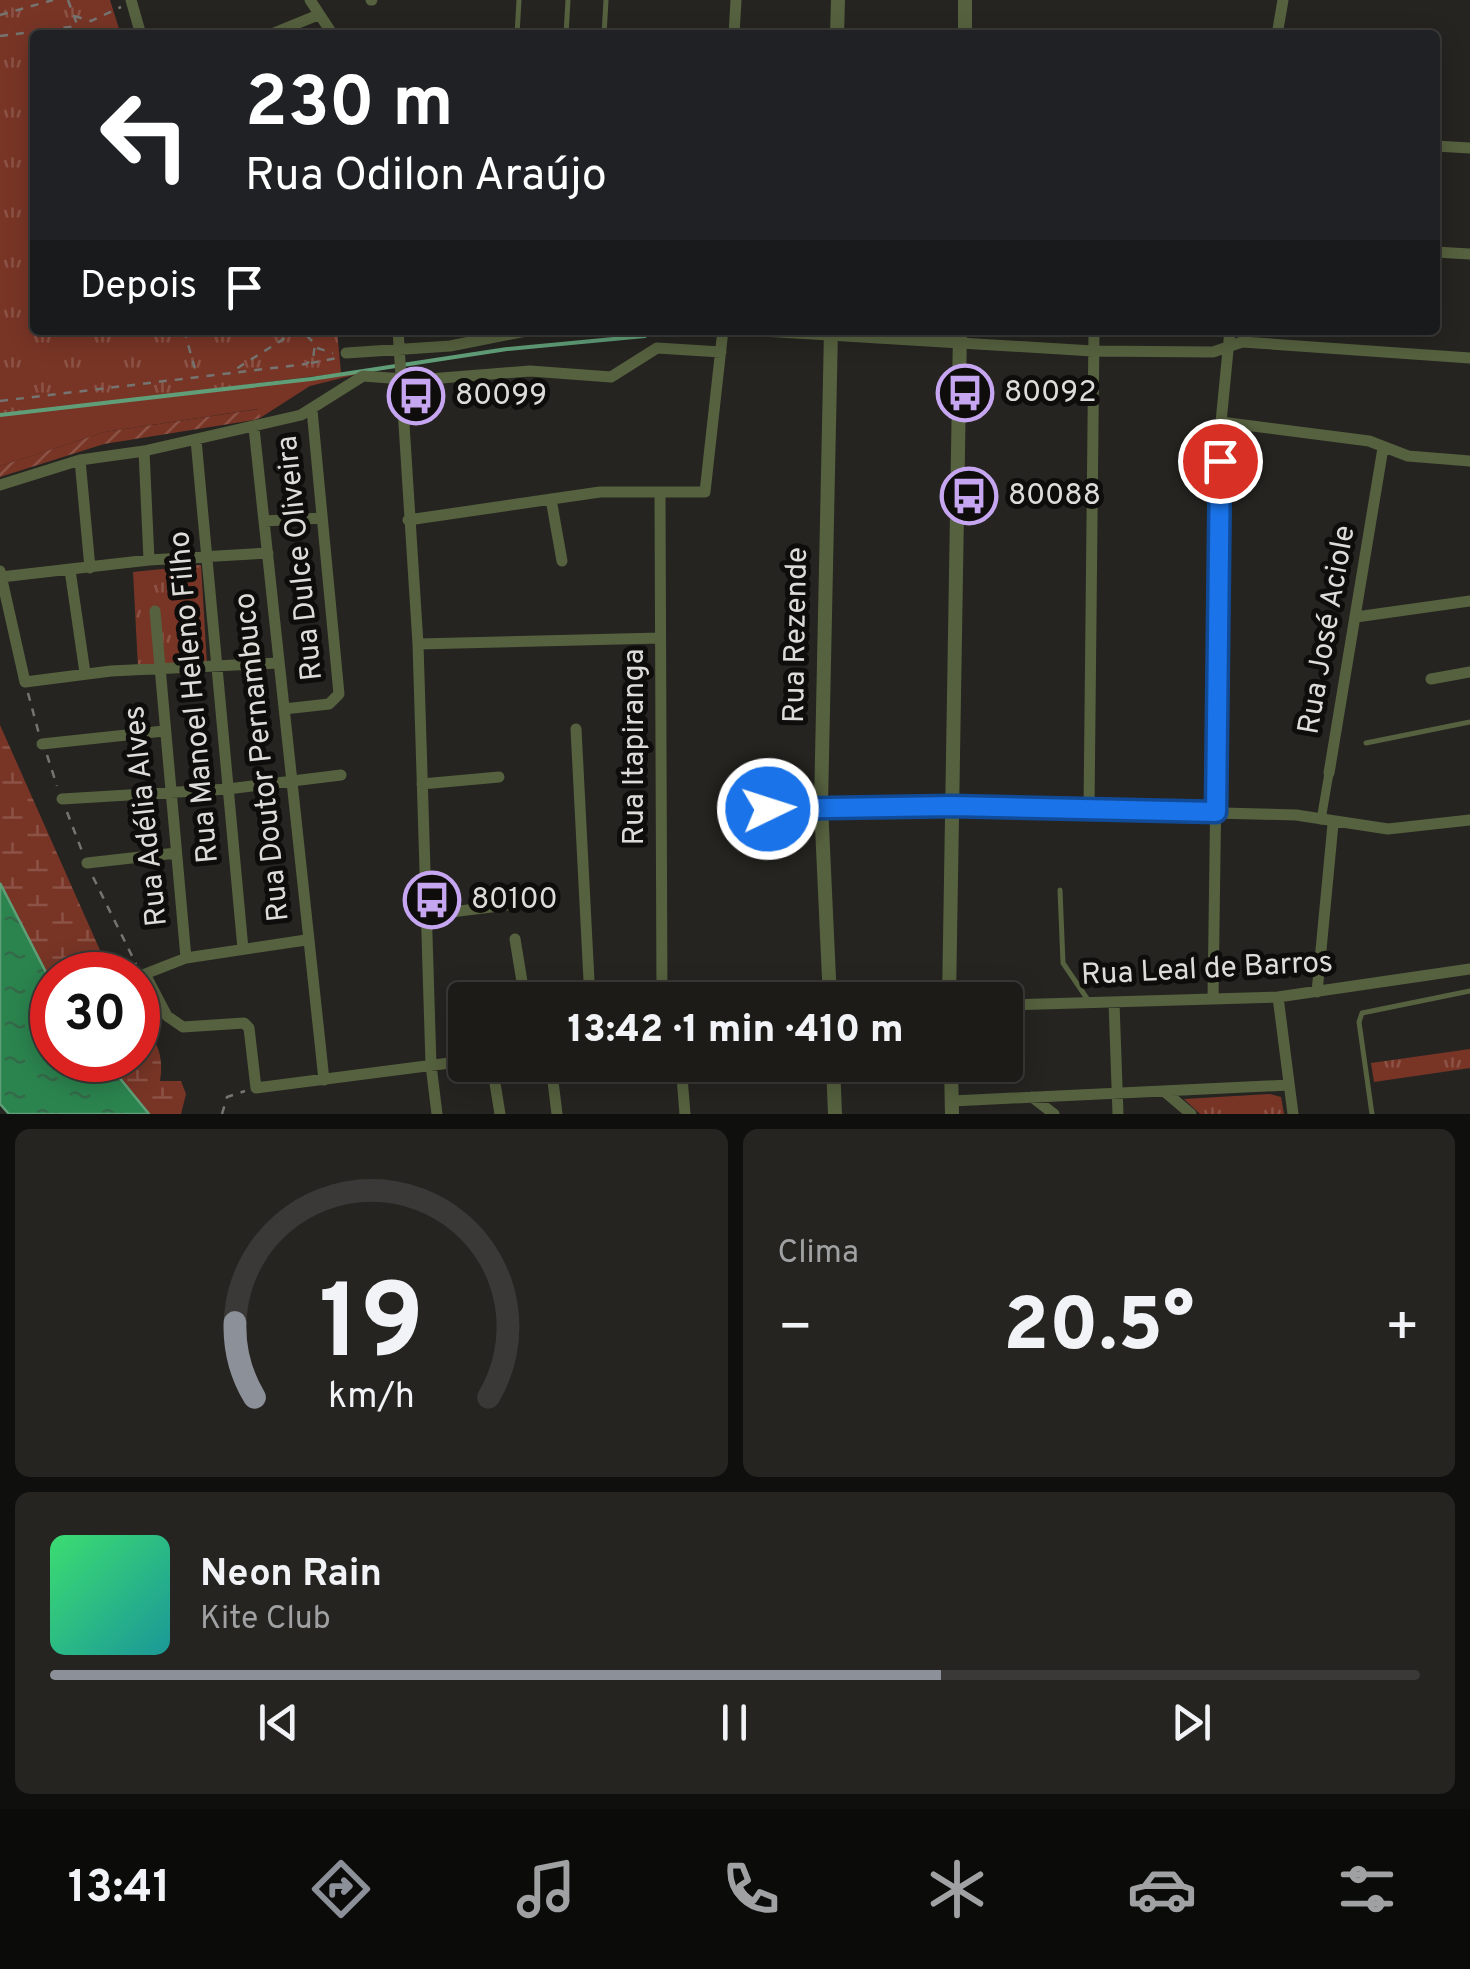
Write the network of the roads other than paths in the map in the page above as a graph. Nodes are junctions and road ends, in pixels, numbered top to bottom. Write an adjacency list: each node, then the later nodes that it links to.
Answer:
1 (130, 0): 11 (street)
2 (310, 0): 10 (street)
3 (519, 0): 14 (lane)
4 (568, 0): 15 (lane)
5 (606, 0): 16 (lane)
6 (736, 0): 17 (street)
7 (838, 0): 18 (street)
8 (965, 0): 19 (street)
9 (1283, 0): 20 (street)
10 (318, 15): 12 (street); 13 (street)
11 (139, 30)
12 (281, 30)
13 (329, 30)
14 (517, 30)
15 (566, 30)
16 (604, 30)
17 (734, 30)
18 (838, 30)
19 (964, 30)
20 (1278, 30)
21 (1440, 146): 22 (street)
22 (1470, 148)
23 (1440, 252): 24 (street)
24 (1470, 254)
25 (398, 335): 35 (street)
26 (512, 335): 35 (street)
27 (722, 335): 36 (street)
28 (831, 335): 86 (street, Rua Rezende)
29 (874, 335): 32 (street)
30 (1094, 335): 34 (street)
31 (1229, 335): 33 (street)
32 (960, 337): 34 (street); 87 (street)
33 (1226, 348): 34 (street); 38 (street); 41 (street)
34 (1093, 351): 89 (street)
35 (399, 352): 37 (street); 39 (street)
36 (721, 352): 39 (street); 49 (street)
37 (346, 353)
38 (1470, 358)
39 (399, 378): 40 (street); 52 (street)
40 (312, 410): 42 (street); 51 (street, Rua Dulce Oliveira)
41 (1220, 422): 44 (street); 90 (street)
42 (254, 428): 43 (street); 53 (street, Rua Doutor Pernambuco)
43 (196, 440): 45 (street); 55 (street, Rua Manoel Heleno Filho)
44 (1384, 448): 47 (street); 63 (street, Rua José Aciole)
45 (144, 451): 46 (street); 56 (street)
46 (80, 460): 48 (street); 58 (street)
47 (1470, 461)
48 (0, 485)
49 (660, 495): 50 (street); 64 (street, Rua Itapiranga)
50 (552, 498): 52 (street); 57 (street)
51 (322, 518): 53 (street); 72 (street, Rua Dulce Oliveira)
52 (408, 520): 65 (street)
53 (264, 521): 54 (street, Rua Doutor Pernambuco)
54 (268, 553): 55 (street); 66 (street, Rua Doutor Pernambuco)
55 (208, 555): 56 (street); 67 (street, Rua Manoel Heleno Filho)
56 (149, 560): 58 (street)
57 (562, 561)
58 (90, 568): 59 (street)
59 (70, 570): 60 (street); 70 (street)
60 (0, 574): 70 (street)
61 (1470, 601): 63 (street)
62 (155, 611): 68 (street, Rua Adélia Alves)
63 (1356, 617): 78 (street, Rua José Aciole)
64 (660, 638): 65 (street); 105 (street, Rua Itapiranga)
65 (418, 644): 82 (street)
66 (278, 663): 67 (street); 72 (street, Rua Doutor Pernambuco)
67 (214, 666): 68 (street); 83 (street, Rua Manoel Heleno Filho)
68 (158, 670): 70 (street); 75 (street, Rua Adélia Alves)
69 (1470, 672): 71 (street)
70 (85, 673)
71 (1430, 680)
72 (284, 709): 81 (street, Rua Doutor Pernambuco)
73 (1470, 722): 76 (lane)
74 (576, 729): 104 (street)
75 (164, 731): 77 (street); 84 (street, Rua Adélia Alves)
76 (1366, 742)
77 (42, 744)
78 (1329, 773): 92 (street, Rua José Aciole)
79 (341, 775): 81 (street)
80 (499, 777): 82 (street)
81 (291, 782): 83 (street); 99 (street, Rua Doutor Pernambuco)
82 (422, 784): 97 (street)
83 (228, 789): 84 (street); 100 (street, Rua Manoel Heleno Filho)
84 (170, 792): 85 (street); 93 (street, Rua Adélia Alves)
85 (62, 799)
86 (822, 805): 87 (street); 88 (street); 106 (street, Rua Rezende)
87 (952, 806): 89 (street); 107 (street)
88 (768, 809)
89 (1089, 809): 90 (street)
90 (1216, 812): 92 (street); 111 (street)
91 (1470, 820): 92 (street)
92 (1327, 822): 109 (street, Rua José Aciole)
93 (176, 853): 94 (street); 101 (street, Rua Adélia Alves)
94 (87, 863)
95 (1060, 890): 113 (lane)
96 (548, 900): 97 (street)
97 (426, 915): 116 (street)
98 (515, 939): 103 (street)
99 (306, 940): 100 (street); 117 (street, Rua Doutor Pernambuco)
100 (243, 949): 101 (street)
101 (186, 958): 117 (street)
102 (1470, 968): 109 (street, Rua Leal de Barros)
103 (522, 982)
104 (589, 982)
105 (662, 982)
106 (829, 982)
107 (949, 982)
108 (1470, 991): 139 (lane)
109 (1316, 992): 110 (street, Rua Leal de Barros)
110 (1278, 997): 111 (street, Rua Leal de Barros); 123 (street)
111 (1213, 999): 112 (street, Rua Leal de Barros)
112 (1114, 1002): 113 (street, Rua Leal de Barros); 125 (street)
113 (1089, 1003): 114 (street, Rua Leal de Barros)
114 (1023, 1005)
115 (448, 1064): 116 (street)
116 (431, 1066): 117 (street); 129 (street)
117 (324, 1080)
118 (495, 1082): 130 (street)
119 (553, 1082): 131 (street)
120 (683, 1082): 127 (street)
121 (834, 1082): 134 (street)
122 (951, 1082): 128 (street)
123 (1289, 1085): 124 (street); 138 (street)
124 (1164, 1091): 125 (street); 137 (street)
125 (1117, 1093): 126 (street); 136 (street)
126 (1032, 1097): 128 (street); 135 (street)
127 (684, 1098): 132 (street); 133 (street)
128 (952, 1107)
129 (437, 1114)
130 (500, 1114)
131 (557, 1114)
132 (685, 1114)
133 (696, 1114)
134 (835, 1114)
135 (1054, 1114)
136 (1118, 1114)
137 (1192, 1114)
138 (1293, 1114)
139 (1372, 1114)

